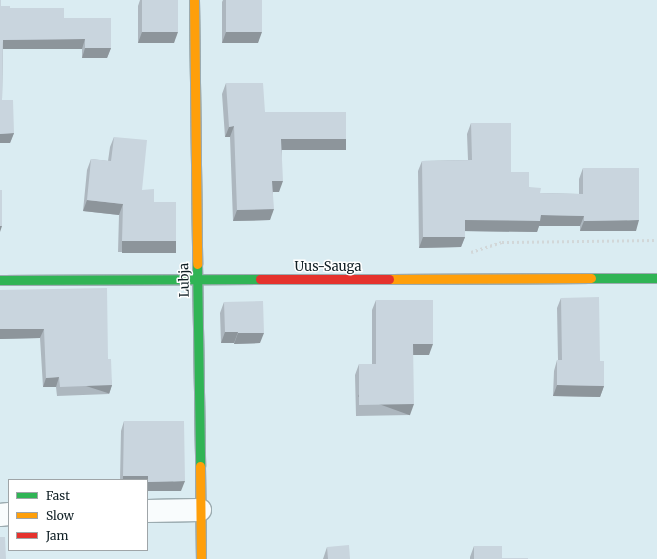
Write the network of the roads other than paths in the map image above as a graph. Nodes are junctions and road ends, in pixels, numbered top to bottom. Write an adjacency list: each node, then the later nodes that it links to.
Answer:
1 (194, 0): 4 (street, Lubja)
2 (657, 278): 4 (street, Uus-Sauga)
3 (0, 280): 4 (street, Uus-Sauga)
4 (198, 280): 5 (street, Lubja)
5 (200, 510): 6 (street); 7 (street, Lubja)
6 (148, 511)
7 (201, 559)

